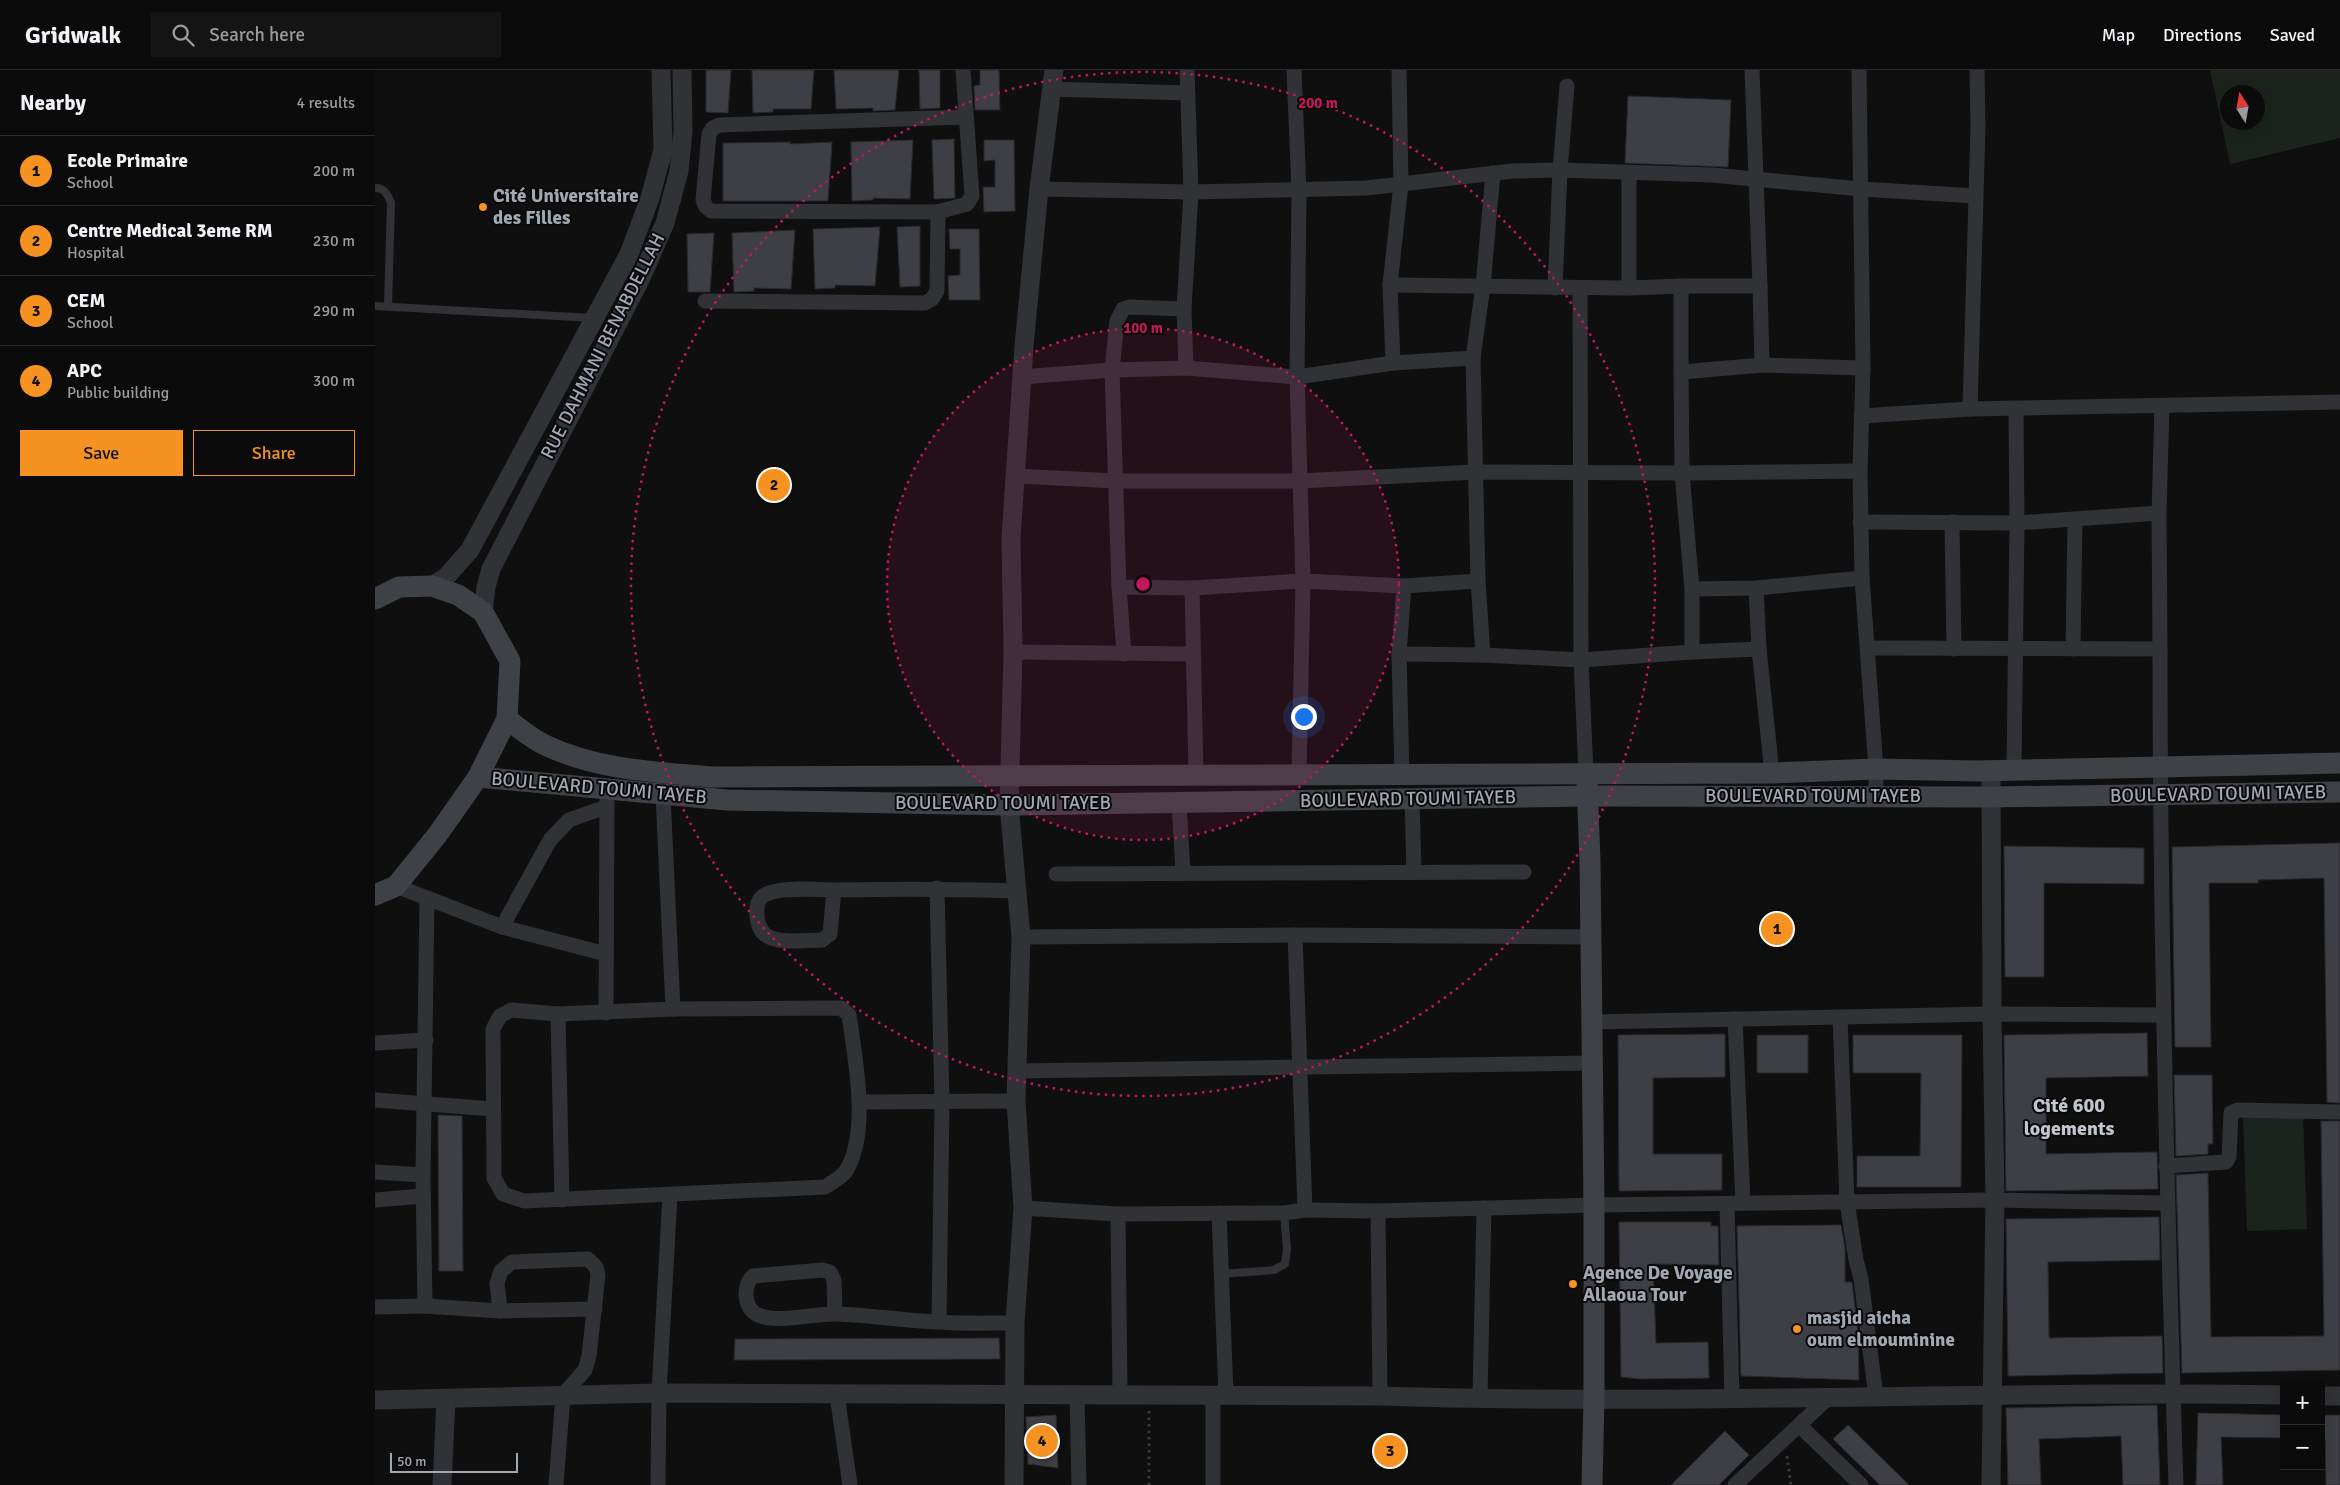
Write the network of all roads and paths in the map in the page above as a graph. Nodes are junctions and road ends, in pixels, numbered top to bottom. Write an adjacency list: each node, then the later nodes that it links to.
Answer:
1 (661, 70): 38 (street, RUE DAHMANI BENABDELLAH)
2 (682, 70): 75 (street, RUE DAHMANI BENABDELLAH)
3 (963, 70): 14 (street)
4 (1054, 70): 12 (street)
5 (1187, 70): 13 (street)
6 (1294, 70): 23 (street)
7 (1399, 70): 19 (street)
8 (1752, 70): 18 (street)
9 (1859, 70): 21 (street)
10 (1977, 70): 25 (street)
11 (1567, 86): 15 (street)
12 (1051, 89): 13 (street); 22 (street)
13 (1188, 93): 24 (street)
14 (966, 117): 26 (street); 26 (street)
15 (1560, 170): 16 (street); 17 (street); 31 (street)
16 (1493, 173): 19 (street); 28 (street)
17 (1629, 173): 18 (street); 33 (street)
18 (1756, 180): 21 (street); 30 (street)
19 (1401, 184): 23 (street); 27 (street)
20 (375, 188): 36 (lane)
21 (1861, 189): 25 (street); 43 (street)
22 (1039, 190): 24 (street); 46 (street)
23 (1299, 190): 24 (street); 47 (street)
24 (1191, 192): 37 (street)
25 (1975, 196): 50 (street)
26 (938, 212): 34 (street)
27 (1390, 285): 28 (street); 40 (street)
28 (1483, 286): 31 (street); 39 (street)
29 (1681, 286): 30 (street); 33 (street); 45 (street)
30 (1760, 286): 41 (street)
31 (1555, 288): 32 (street)
32 (1580, 288): 33 (street); 53 (street)
33 (1629, 288)
34 (705, 301)
35 (375, 306): 36 (lane)
36 (388, 306): 38 (lane)
37 (1184, 309): 42 (street); 44 (street)
38 (593, 318): 68 (street, RUE DAHMANI BENABDELLAH)
39 (1473, 358): 40 (street); 55 (street)
40 (1393, 363): 47 (street)
41 (1762, 365): 43 (street); 45 (street)
42 (1186, 368): 44 (street); 47 (street)
43 (1863, 368): 52 (street)
44 (1112, 370): 46 (street); 58 (street)
45 (1681, 372): 56 (street)
46 (1021, 377): 57 (street)
47 (1297, 377): 59 (street)
48 (2340, 402): 49 (street)
49 (2162, 406): 51 (street); 60 (street)
50 (1970, 410): 51 (street); 52 (street)
51 (2016, 410): 64 (street)
52 (1861, 416): 54 (street)
53 (1582, 471): 55 (street); 56 (street); 88 (street)
54 (1860, 471): 56 (street); 62 (street)
55 (1476, 472): 59 (street); 67 (street)
56 (1682, 473): 73 (street)
57 (1015, 476): 58 (street); 82 (street)
58 (1116, 481): 59 (street); 70 (street)
59 (1299, 481): 66 (street)
60 (2159, 513): 61 (street); 79 (street)
61 (2075, 519): 64 (street); 81 (street)
62 (1860, 522): 63 (street); 65 (street)
63 (1952, 522): 64 (street); 78 (street)
64 (2017, 523): 80 (street)
65 (1862, 578): 72 (street); 76 (street)
66 (1303, 581): 69 (street); 71 (street); 98 (street)
67 (1479, 581): 69 (street); 87 (street)
68 (431, 586): 74 (main road); 75 (main road)
69 (1404, 586): 86 (street)
70 (1119, 587): 71 (street); 84 (street)
71 (1192, 588): 85 (street)
72 (1756, 588): 73 (street); 77 (street)
73 (1692, 589): 83 (street)
74 (375, 599)
75 (483, 612): 89 (main road)
76 (1868, 648): 78 (street); 92 (street)
77 (1759, 649): 83 (street); 97 (street)
78 (1953, 649): 80 (street)
79 (2160, 649): 81 (street); 91 (street)
80 (2016, 650): 81 (street); 94 (street)
81 (2073, 650)
82 (1013, 652): 84 (street); 100 (street)
83 (1692, 652): 88 (street)
84 (1125, 654): 85 (street)
85 (1193, 654): 95 (street)
86 (1399, 654): 87 (street); 99 (street)
87 (1483, 656): 88 (street)
88 (1581, 660): 96 (street)
89 (507, 719): 100 (main road, BOULEVARD TOUMI TAYEB); 101 (main road)
90 (2340, 763): 91 (main road, BOULEVARD TOUMI TAYEB)
91 (2160, 767): 94 (main road, BOULEVARD TOUMI TAYEB); 104 (street)
92 (1876, 769): 93 (main road, BOULEVARD TOUMI TAYEB); 97 (main road, BOULEVARD TOUMI TAYEB); 106 (street)
93 (1991, 770): 94 (main road, BOULEVARD TOUMI TAYEB); 107 (street)
94 (2014, 770)
95 (1196, 773): 98 (main road, BOULEVARD TOUMI TAYEB); 100 (main road, BOULEVARD TOUMI TAYEB)
96 (1586, 773): 97 (main road, BOULEVARD TOUMI TAYEB); 99 (main road, BOULEVARD TOUMI TAYEB); 105 (main road)
97 (1772, 773)
98 (1299, 774): 99 (main road, BOULEVARD TOUMI TAYEB)
99 (1402, 774)
100 (1009, 776): 111 (street)
101 (478, 777): 108 (main road, BOULEVARD TOUMI TAYEB); 116 (main road)
102 (2340, 792): 104 (main road, BOULEVARD TOUMI TAYEB)
103 (663, 795): 108 (main road, BOULEVARD TOUMI TAYEB); 111 (main road, BOULEVARD TOUMI TAYEB); 127 (street)
104 (2160, 795): 107 (main road, BOULEVARD TOUMI TAYEB); 131 (street)
105 (1589, 796): 106 (main road, BOULEVARD TOUMI TAYEB); 109 (main road, BOULEVARD TOUMI TAYEB); 125 (main road)
106 (1876, 796): 107 (main road, BOULEVARD TOUMI TAYEB)
107 (1991, 797): 130 (street)
108 (607, 798): 122 (street); 126 (street)
109 (1412, 798): 110 (main road, BOULEVARD TOUMI TAYEB); 112 (street)
110 (1179, 802): 111 (main road, BOULEVARD TOUMI TAYEB); 114 (street)
111 (1009, 805): 119 (street)
112 (1414, 872): 113 (street); 114 (street)
113 (1524, 872)
114 (1183, 873): 115 (street)
115 (1056, 874)
116 (396, 886): 120 (main road); 121 (street)
117 (937, 888): 118 (street); 119 (street); 143 (street)
118 (834, 890): 118 (street)
119 (1016, 891): 124 (street)
120 (375, 895)
121 (427, 899): 122 (street); 135 (street)
122 (502, 927): 126 (street)
123 (1295, 935): 124 (street); 125 (street); 138 (street)
124 (1021, 937): 139 (street)
125 (1591, 937): 134 (main road)
126 (605, 954): 128 (street)
127 (673, 1009): 128 (street); 142 (street)
128 (606, 1013): 129 (street)
129 (558, 1014): 145 (street); 153 (street)
130 (1992, 1014): 131 (street); 132 (street); 154 (street)
131 (2163, 1015): 147 (street)
132 (1840, 1017): 133 (street); 155 (street)
133 (1735, 1019): 134 (street); 158 (street)
134 (1592, 1022): 137 (main road)
135 (426, 1040): 136 (street); 144 (street)
136 (375, 1043)
137 (1593, 1063): 138 (street); 159 (main road)
138 (1299, 1067): 139 (street); 162 (street)
139 (1017, 1071): 141 (street)
140 (375, 1100): 144 (street)
141 (1016, 1101): 143 (street); 160 (street)
142 (860, 1102): 143 (street); 150 (street)
143 (943, 1102): 173 (street)
144 (426, 1104): 145 (street); 149 (street)
145 (493, 1109): 153 (street)
146 (2340, 1112): 147 (street)
147 (2166, 1166): 156 (street)
148 (375, 1172): 149 (street)
149 (423, 1175): 151 (street)
150 (670, 1195): 153 (street); 175 (street)
151 (423, 1196): 152 (street); 169 (street)
152 (375, 1200)
153 (562, 1200)
154 (1995, 1200): 155 (street); 156 (street); 183 (street)
155 (1847, 1202): 158 (street); 191 (street)
156 (2166, 1203): 176 (street)
157 (1727, 1204): 158 (street); 159 (street); 194 (street)
158 (1743, 1204)
159 (1594, 1205): 161 (street); 189 (main road)
160 (1023, 1208): 166 (street); 174 (street)
161 (1485, 1208): 163 (street); 193 (street)
162 (1305, 1210): 163 (street); 165 (street)
163 (1378, 1211): 186 (street)
164 (1219, 1213): 165 (street); 166 (street); 167 (street)
165 (1284, 1213): 167 (lane)
166 (1118, 1214): 177 (street)
167 (1221, 1274): 182 (street)
168 (375, 1306): 169 (street)
169 (425, 1306): 171 (street)
170 (595, 1309): 171 (street); 171 (street); 178 (street)
171 (500, 1311)
172 (835, 1314): 172 (street); 173 (street)
173 (939, 1322): 174 (street)
174 (1015, 1323): 180 (street)
175 (659, 1393): 178 (street); 179 (street); 200 (street)
176 (2173, 1393): 183 (street); 184 (street); 211 (street)
177 (1120, 1394): 181 (street); 185 (street)
178 (563, 1395): 192 (street); 199 (street)
179 (837, 1395): 180 (street); 201 (street)
180 (1014, 1395): 185 (street); 202 (street)
181 (1149, 1395): 182 (street); 204 (path)
182 (1220, 1395): 186 (street); 205 (street)
183 (1992, 1395): 191 (street); 210 (street)
184 (2280, 1395)
185 (1077, 1396): 203 (street)
186 (1380, 1396): 193 (street)
187 (2325, 1396): 188 (street)
188 (2340, 1396)
189 (1594, 1398): 193 (street); 194 (street); 206 (main road)
190 (1828, 1398): 191 (street); 194 (street); 196 (street)
191 (1877, 1398)
192 (446, 1399): 195 (street); 198 (street)
193 (1480, 1399)
194 (1732, 1399)
195 (375, 1400)
196 (1799, 1425): 197 (street); 209 (street)
197 (1785, 1438): 207 (street); 208 (path)
198 (442, 1485)
199 (556, 1485)
200 (658, 1485)
201 (850, 1485)
202 (1014, 1485)
203 (1079, 1485)
204 (1149, 1485)
205 (1213, 1485)
206 (1592, 1485)
207 (1735, 1485)
208 (1791, 1485)
209 (1861, 1485)
210 (1991, 1485)
211 (2176, 1485)

